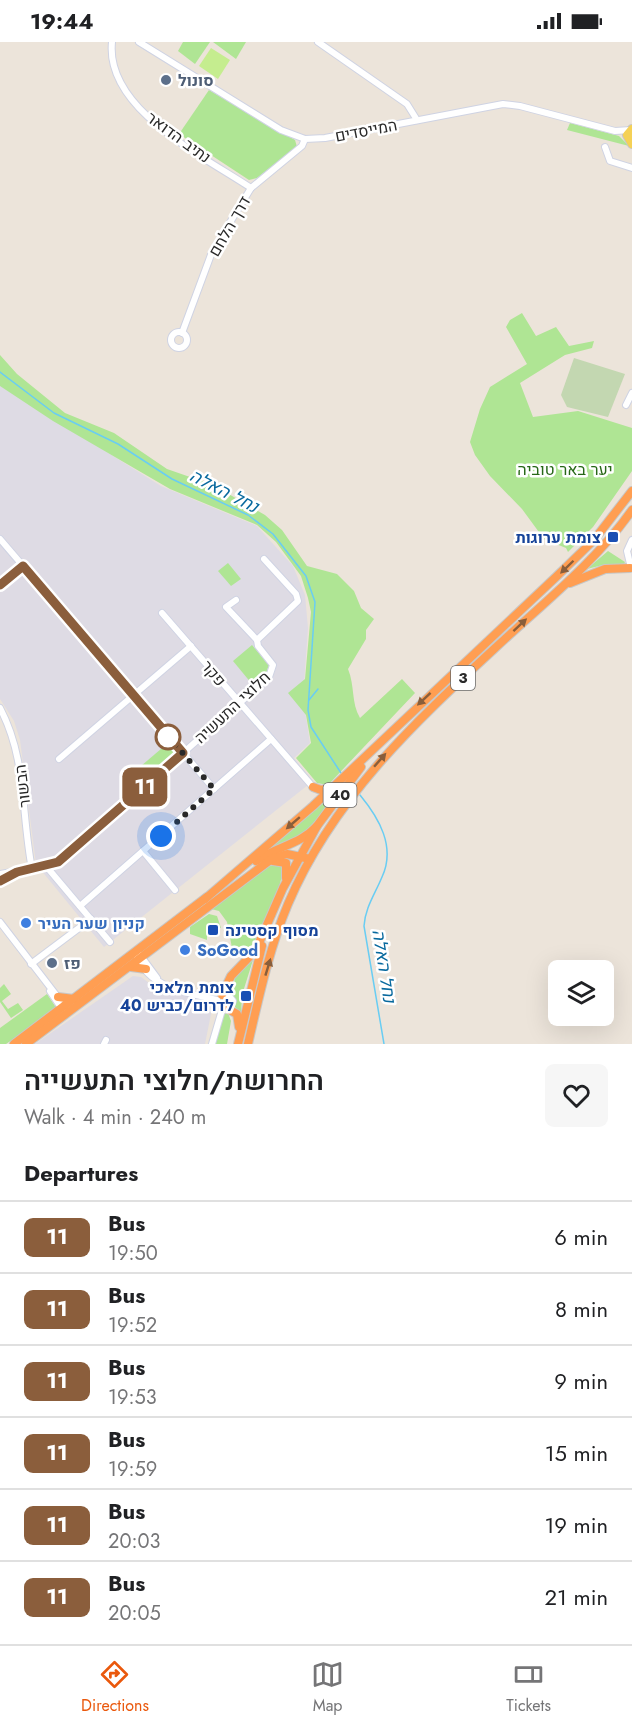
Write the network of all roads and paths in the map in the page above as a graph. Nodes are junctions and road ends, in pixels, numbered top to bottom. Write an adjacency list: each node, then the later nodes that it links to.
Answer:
1 (112, 42): 12 (street, נתיב הדואר)
2 (139, 42): 7 (street)
3 (318, 42): 4 (street)
4 (417, 120): 6 (street, המייסדים); 7 (street, המייסדים)
5 (631, 129): 6 (street, המייסדים); 8 (main road)
6 (615, 131): 8 (street, המייסדים)
7 (305, 139): 12 (street, דרך הלחם)
8 (631, 143)
9 (605, 147): 11 (street)
10 (632, 160): 11 (street)
11 (631, 168)
12 (251, 188): 13 (street, דרך הלחם)
13 (182, 333)
14 (632, 393): 15 (street)
15 (627, 405)
16 (632, 491): 33 (highway, 3, one-way to 33)
17 (632, 510): 24 (highway, 3)
18 (0, 539): 21 (street)
19 (632, 540): 22 (street)
20 (264, 559): 27 (street)
21 (23, 566): 23 (street); 29 (street)
22 (631, 568): 24 (highway)
23 (0, 585)
24 (550, 597): 44 (highway, 3, one-way to 24)
25 (236, 600): 27 (street)
26 (162, 613): 28 (street, פקר)
27 (257, 640): 30 (street, חלוצי התעשיה)
28 (191, 646): 29 (street); 30 (street, פקר)
29 (133, 696): 34 (street); 35 (street)
30 (240, 703): 32 (street, פקר); 34 (street, חלוצי התעשיה)
31 (0, 708): 47 (street, הבשור)
32 (271, 739): 37 (street, פקר); 38 (street)
33 (382, 741): 36 (highway, 3); 40 (highway, 40)
34 (183, 753): 38 (street); 46 (street, חלוצי התעשיה)
35 (59, 759)
36 (335, 785): 37 (highway); 39 (highway, 3)
37 (312, 787): 39 (highway)
38 (214, 789): 42 (street)
39 (313, 806): 53 (highway, 3, one-way to 53)
40 (317, 826): 41 (highway); 43 (highway, 40)
41 (282, 847): 43 (highway); 53 (highway)
42 (144, 851): 52 (street); 54 (street)
43 (301, 854): 44 (highway); 45 (highway, 3); 51 (highway, 40)
44 (310, 859): 74 (highway, one-way to 44)
45 (265, 864): 51 (highway); 59 (highway, 3)
46 (46, 866): 47 (street, חלוצי התעשיה); 54 (street)
47 (32, 868): 48 (street, חלוצי התעשיה)
48 (17, 872): 49 (street, חלוצי התעשיה); 50 (street, חלוצי התעשיה)
49 (0, 874)
50 (0, 881)
51 (283, 888): 57 (highway, 40)
52 (176, 890)
53 (205, 899): 60 (highway, 3)
54 (80, 906): 55 (street)
55 (91, 919): 58 (street); 61 (street)
56 (0, 922): 61 (street)
57 (269, 922): 66 (highway); 70 (highway, 40)
58 (110, 942)
59 (153, 949): 60 (highway, 3); 63 (highway)
60 (139, 956): 62 (highway, 3); 63 (street); 67 (highway, 3)
61 (31, 964): 64 (street)
62 (127, 968): 63 (highway); 68 (highway, 3)
63 (147, 968): 66 (street)
64 (46, 985): 65 (street); 68 (street)
65 (58, 997): 67 (highway); 68 (street)
66 (219, 997): 69 (street); 69 (street)
67 (75, 999): 68 (highway, 3)
68 (65, 1009): 71 (highway, 3); 72 (highway, 3)
69 (225, 1010): 70 (highway); 73 (street)
70 (238, 1042)
71 (14, 1044)
72 (26, 1044)
73 (212, 1044)
74 (248, 1044)

